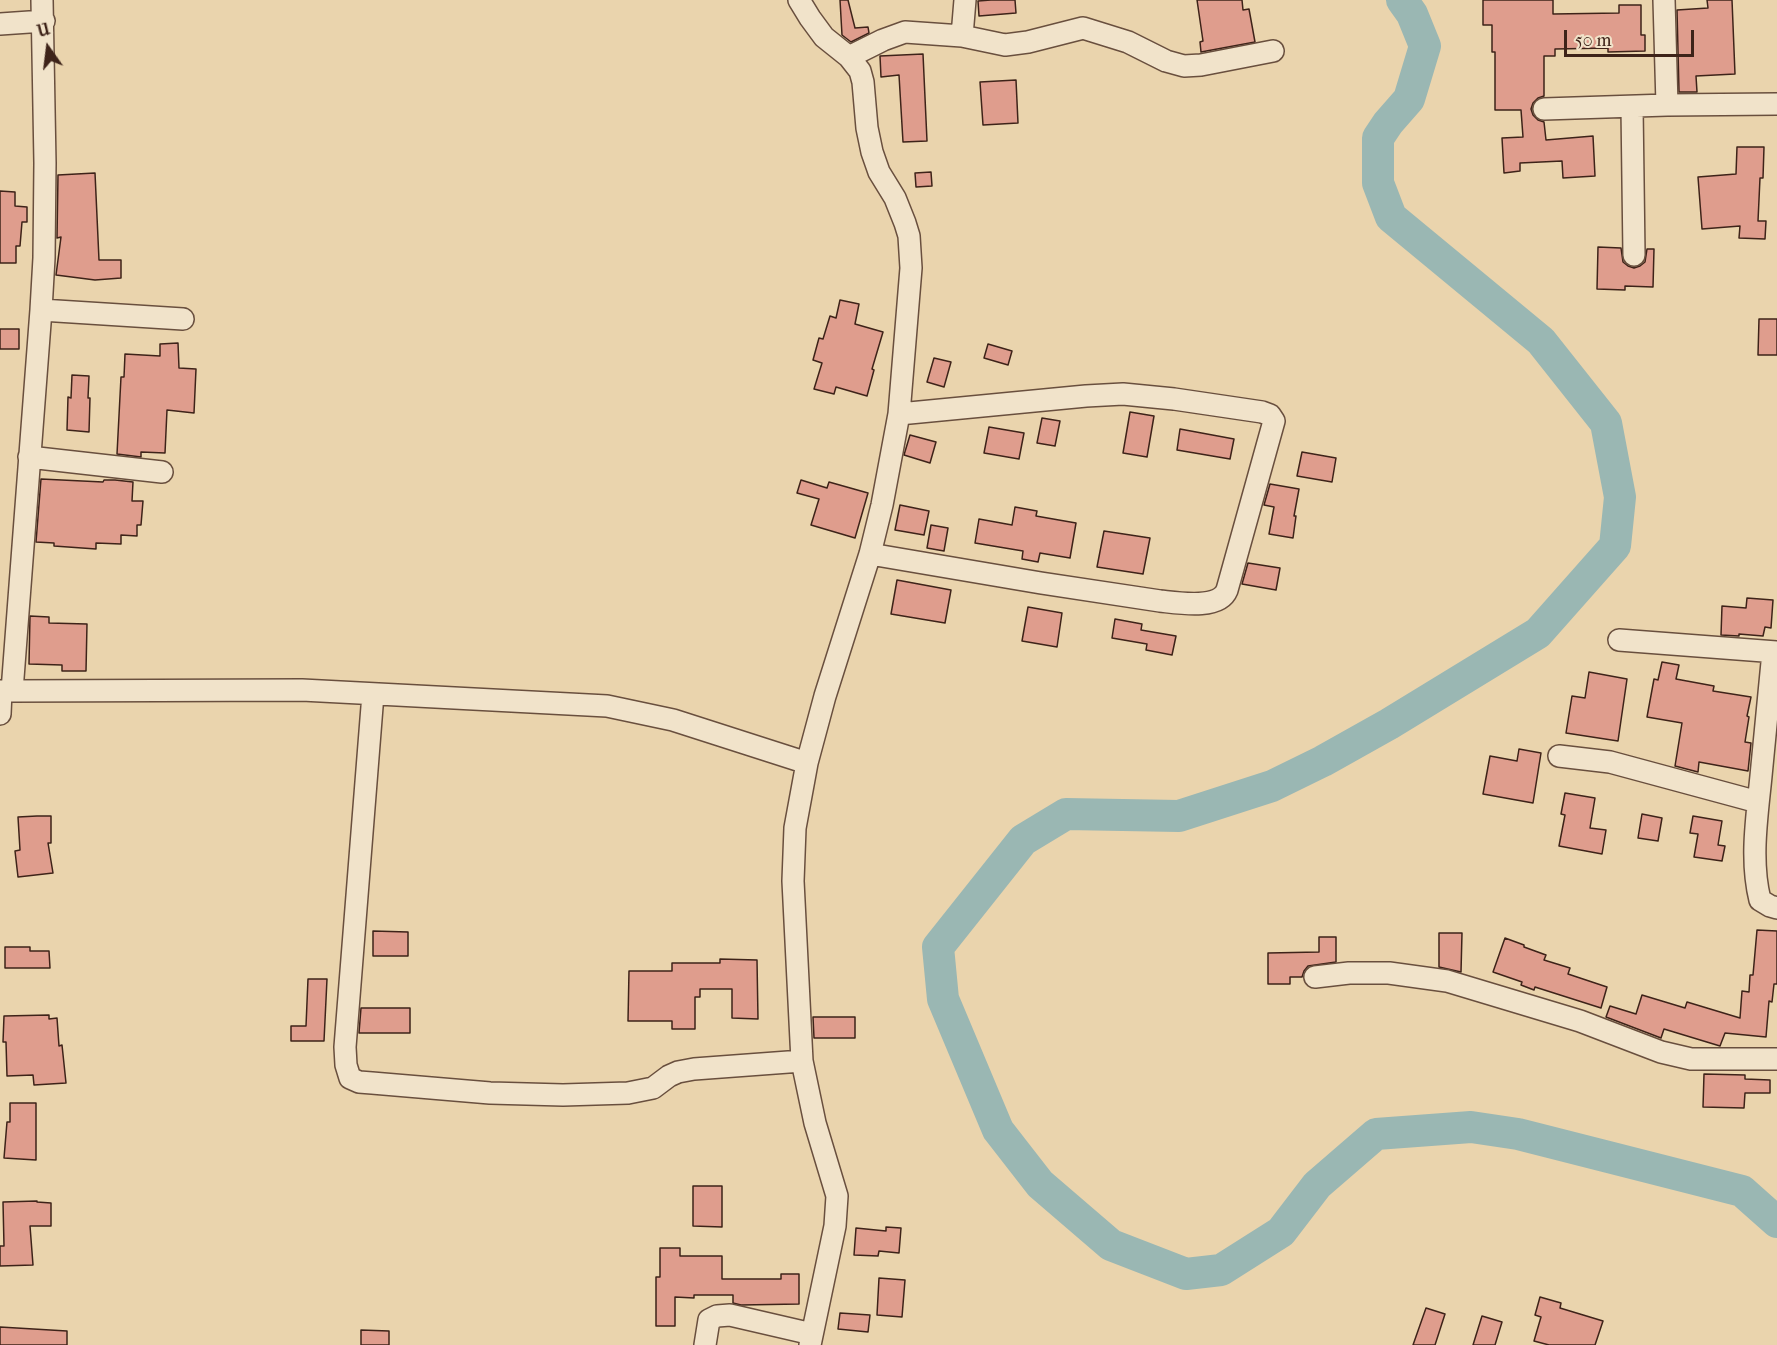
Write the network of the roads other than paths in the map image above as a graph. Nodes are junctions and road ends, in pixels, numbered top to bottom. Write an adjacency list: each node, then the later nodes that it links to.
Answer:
1 (42, 0): 5 (street)
2 (799, 0): 9 (street)
3 (964, 0): 7 (street)
4 (1664, 0): 11 (street)
5 (44, 21): 6 (street); 15 (street)
6 (0, 24)
7 (962, 36): 8 (street); 9 (street)
8 (1273, 51)
9 (849, 57): 17 (street)
10 (1777, 104): 11 (street)
11 (1667, 105): 12 (street)
12 (1632, 106): 13 (street); 14 (street)
13 (1544, 109)
14 (1634, 255)
15 (42, 310): 16 (street); 18 (street)
16 (183, 318)
17 (899, 414): 20 (street); 20 (street)
18 (29, 457): 19 (street); 23 (street)
19 (162, 472)
20 (870, 554): 27 (street)
21 (1618, 640): 22 (street)
22 (1775, 652): 28 (street)
23 (4, 691): 24 (street); 25 (street)
24 (373, 694): 27 (street); 32 (street)
25 (0, 714)
26 (1558, 756): 28 (street)
27 (807, 763): 32 (street)
28 (1758, 802): 29 (street)
29 (1777, 908)
30 (1315, 977): 31 (street)
31 (1777, 1059)
32 (802, 1061): 33 (street)
33 (811, 1339): 34 (street)
34 (705, 1345)

